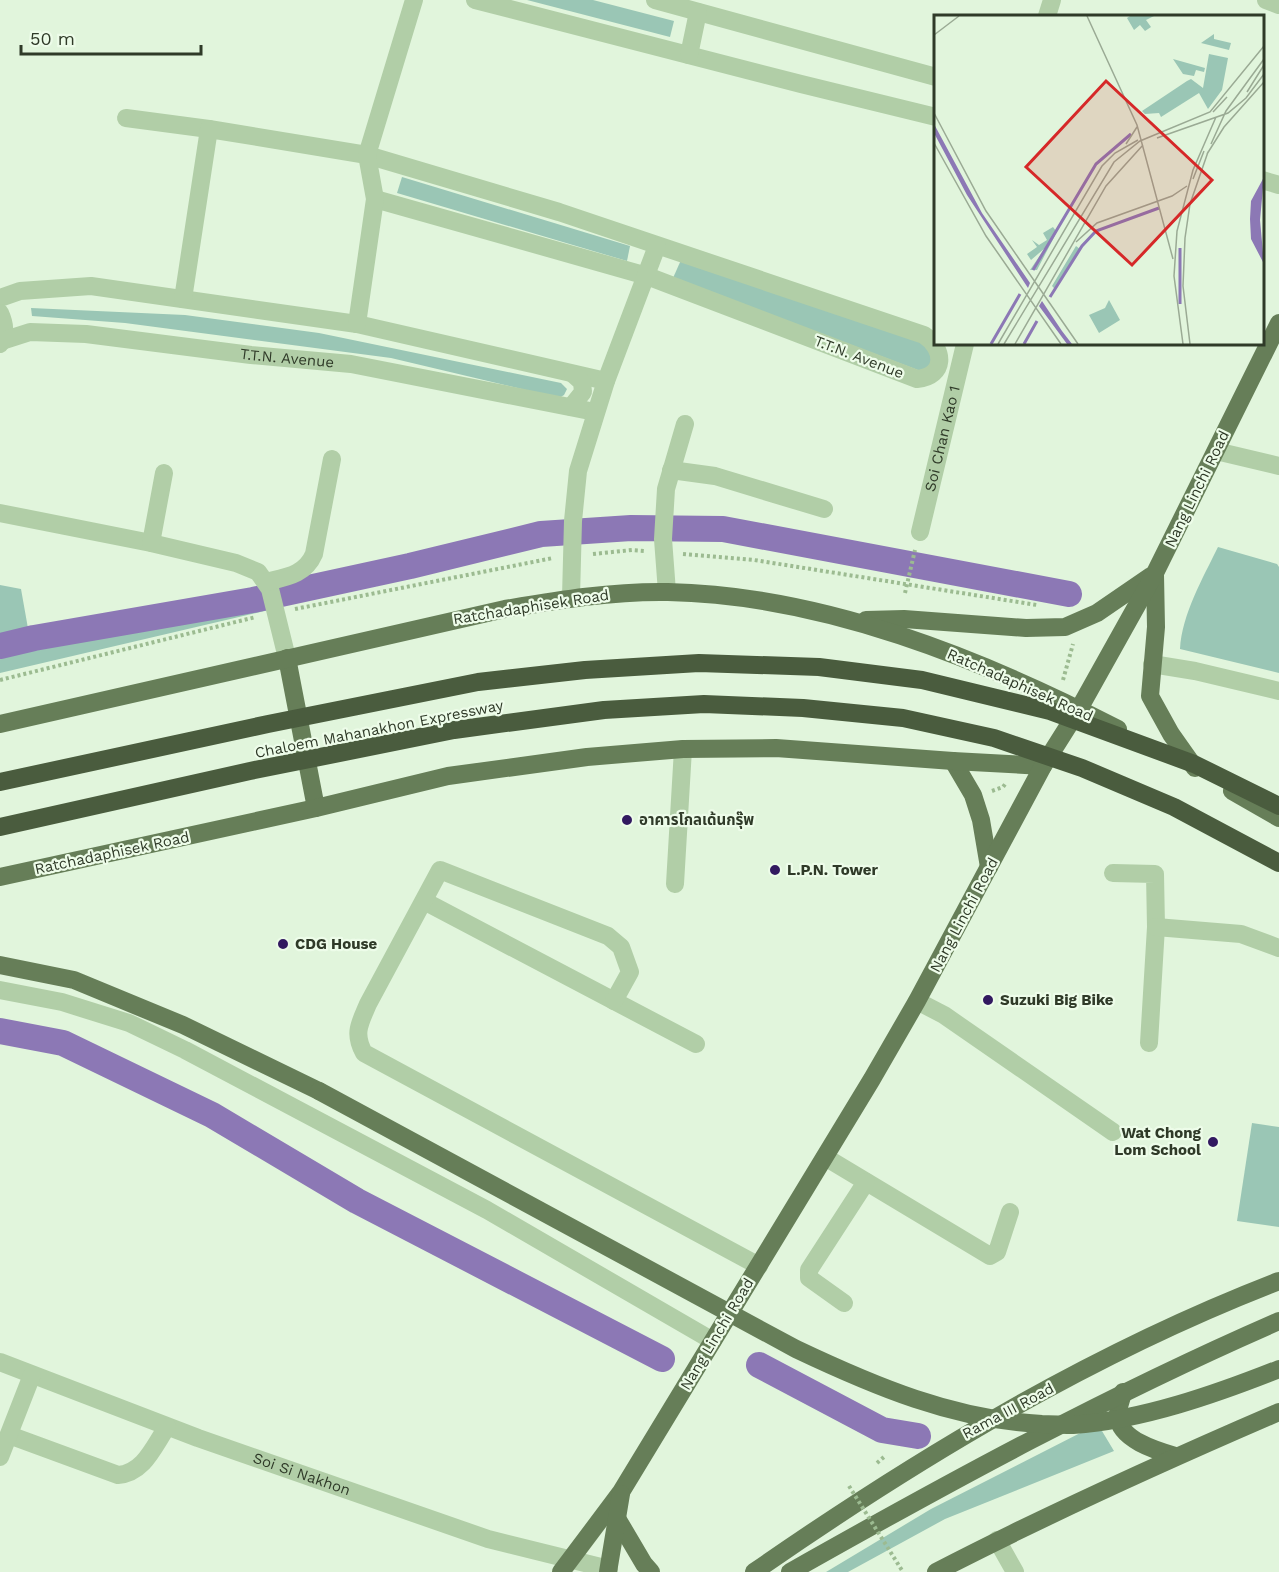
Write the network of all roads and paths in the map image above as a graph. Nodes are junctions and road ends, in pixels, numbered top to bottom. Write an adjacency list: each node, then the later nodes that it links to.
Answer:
1 (414, 0): 14 (street)
2 (475, 0): 9 (street)
3 (655, 0): 7 (street)
4 (1052, 0): 8 (street)
5 (1266, 0): 6 (street)
6 (1279, 5)
7 (698, 12): 9 (street); 10 (street)
8 (1047, 15)
9 (688, 55): 11 (street)
10 (934, 76)
11 (934, 116)
12 (126, 117): 13 (street, T.T.N. Avenue)
13 (209, 129): 14 (street, T.T.N. Avenue); 21 (street)
14 (367, 155): 17 (street); 18 (street, T.T.N. Avenue)
15 (1264, 180): 16 (street)
16 (1279, 185)
17 (375, 199): 19 (street, T.T.N. Avenue); 24 (street)
18 (657, 246): 19 (street); 26 (street, T.T.N. Avenue)
19 (647, 276): 27 (street, T.T.N. Avenue); 30 (street)
20 (0, 298): 21 (street)
21 (183, 299): 24 (street)
22 (0, 313): 25 (street, T.T.N. Avenue)
23 (1279, 323): 34 (main road, Nang Linchi Road)
24 (357, 324): 29 (street)
25 (1, 343): 31 (street, T.T.N. Avenue)
26 (934, 344)
27 (935, 345)
28 (965, 345): 41 (street, Soi Chan Kao 1)
29 (573, 374): 30 (street); 31 (street)
30 (606, 381): 32 (street)
31 (570, 407): 32 (street, T.T.N. Avenue)
32 (595, 412): 47 (street)
33 (685, 424): 37 (street)
34 (1216, 452): 36 (street); 43 (main road, Nang Linchi Road)
35 (332, 459): 44 (street)
36 (1279, 466)
37 (671, 470): 39 (street); 45 (street)
38 (164, 473): 42 (street)
39 (824, 509)
40 (0, 513): 42 (street)
41 (918, 541): 46 (path)
42 (151, 543): 44 (street)
43 (1155, 573): 48 (main road); 51 (main road); 54 (main road, Nang Linchi Road)
44 (271, 592): 50 (street)
45 (667, 592): 47 (main road, Ratchadaphisek Road); 48 (main road, Ratchadaphisek Road)
46 (905, 593)
47 (572, 597): 50 (main road, Ratchadaphisek Road)
48 (852, 620): 54 (main road, Ratchadaphisek Road)
49 (1074, 644): 52 (path)
50 (288, 658): 55 (main road, Ratchadaphisek Road); 62 (main road)
51 (1152, 664): 53 (street); 59 (main road)
52 (1064, 680)
53 (1279, 691)
54 (1079, 710): 58 (main road, Nang Linchi Road); 59 (main road, Ratchadaphisek Road)
55 (0, 724)
56 (683, 749): 57 (main road, Ratchadaphisek Road); 62 (main road, Ratchadaphisek Road); 69 (street)
57 (953, 762): 58 (main road, Ratchadaphisek Road); 66 (main road)
58 (1043, 766): 66 (main road, Nang Linchi Road)
59 (1197, 771): 63 (main road, Ratchadaphisek Road)
60 (0, 782): 61 (highway, Chaloem Mahanakhon Expressway, bridge)
61 (1279, 806)
62 (316, 808): 68 (main road, Ratchadaphisek Road)
63 (1279, 819)
64 (0, 826): 65 (highway, Chaloem Mahanakhon Expressway, bridge)
65 (1279, 863)
66 (990, 867): 78 (main road, Nang Linchi Road)
67 (1113, 873): 71 (street)
68 (0, 877)
69 (675, 884)
70 (424, 901): 77 (street); 77 (street); 85 (street)
71 (1156, 927): 72 (street); 79 (street)
72 (1279, 948)
73 (0, 965): 74 (main road)
74 (26, 970): 76 (street); 91 (main road, bridge)
75 (0, 990): 76 (street)
76 (19, 993): 89 (street)
77 (614, 1001): 80 (street)
78 (917, 1001): 81 (street); 82 (main road, Nang Linchi Road)
79 (1149, 1043)
80 (696, 1044)
81 (1113, 1132)
82 (825, 1157): 83 (street); 85 (main road, Nang Linchi Road)
83 (866, 1182): 84 (street); 87 (street)
84 (1010, 1212)
85 (759, 1266): 89 (main road, Nang Linchi Road)
86 (1279, 1281): 106 (main road, Rama III Road)
87 (844, 1303)
88 (1279, 1321): 93 (main road)
89 (713, 1341): 100 (main road, Nang Linchi Road)
90 (0, 1362): 92 (street, Soi Si Nakhon)
91 (1279, 1369)
92 (32, 1375): 95 (street, Soi Si Nakhon); 96 (street)
93 (1123, 1392): 97 (main road); 107 (main road)
94 (1279, 1412): 97 (main road)
95 (167, 1427): 96 (street); 103 (street, Soi Si Nakhon)
96 (9, 1435): 98 (street)
97 (1175, 1456): 102 (main road)
98 (0, 1457)
99 (849, 1486): 108 (path, bridge)
100 (621, 1492): 101 (main road, Nang Linchi Road); 103 (main road, Nang Linchi Road)
101 (618, 1520): 104 (main road, Nang Linchi Road); 105 (main road)
102 (997, 1540): 109 (main road); 110 (street)
103 (565, 1566): 104 (street, Soi Si Nakhon)
104 (608, 1570)
105 (651, 1572)
106 (754, 1572)
107 (790, 1572)
108 (903, 1572)
109 (936, 1572)
110 (1015, 1572)

